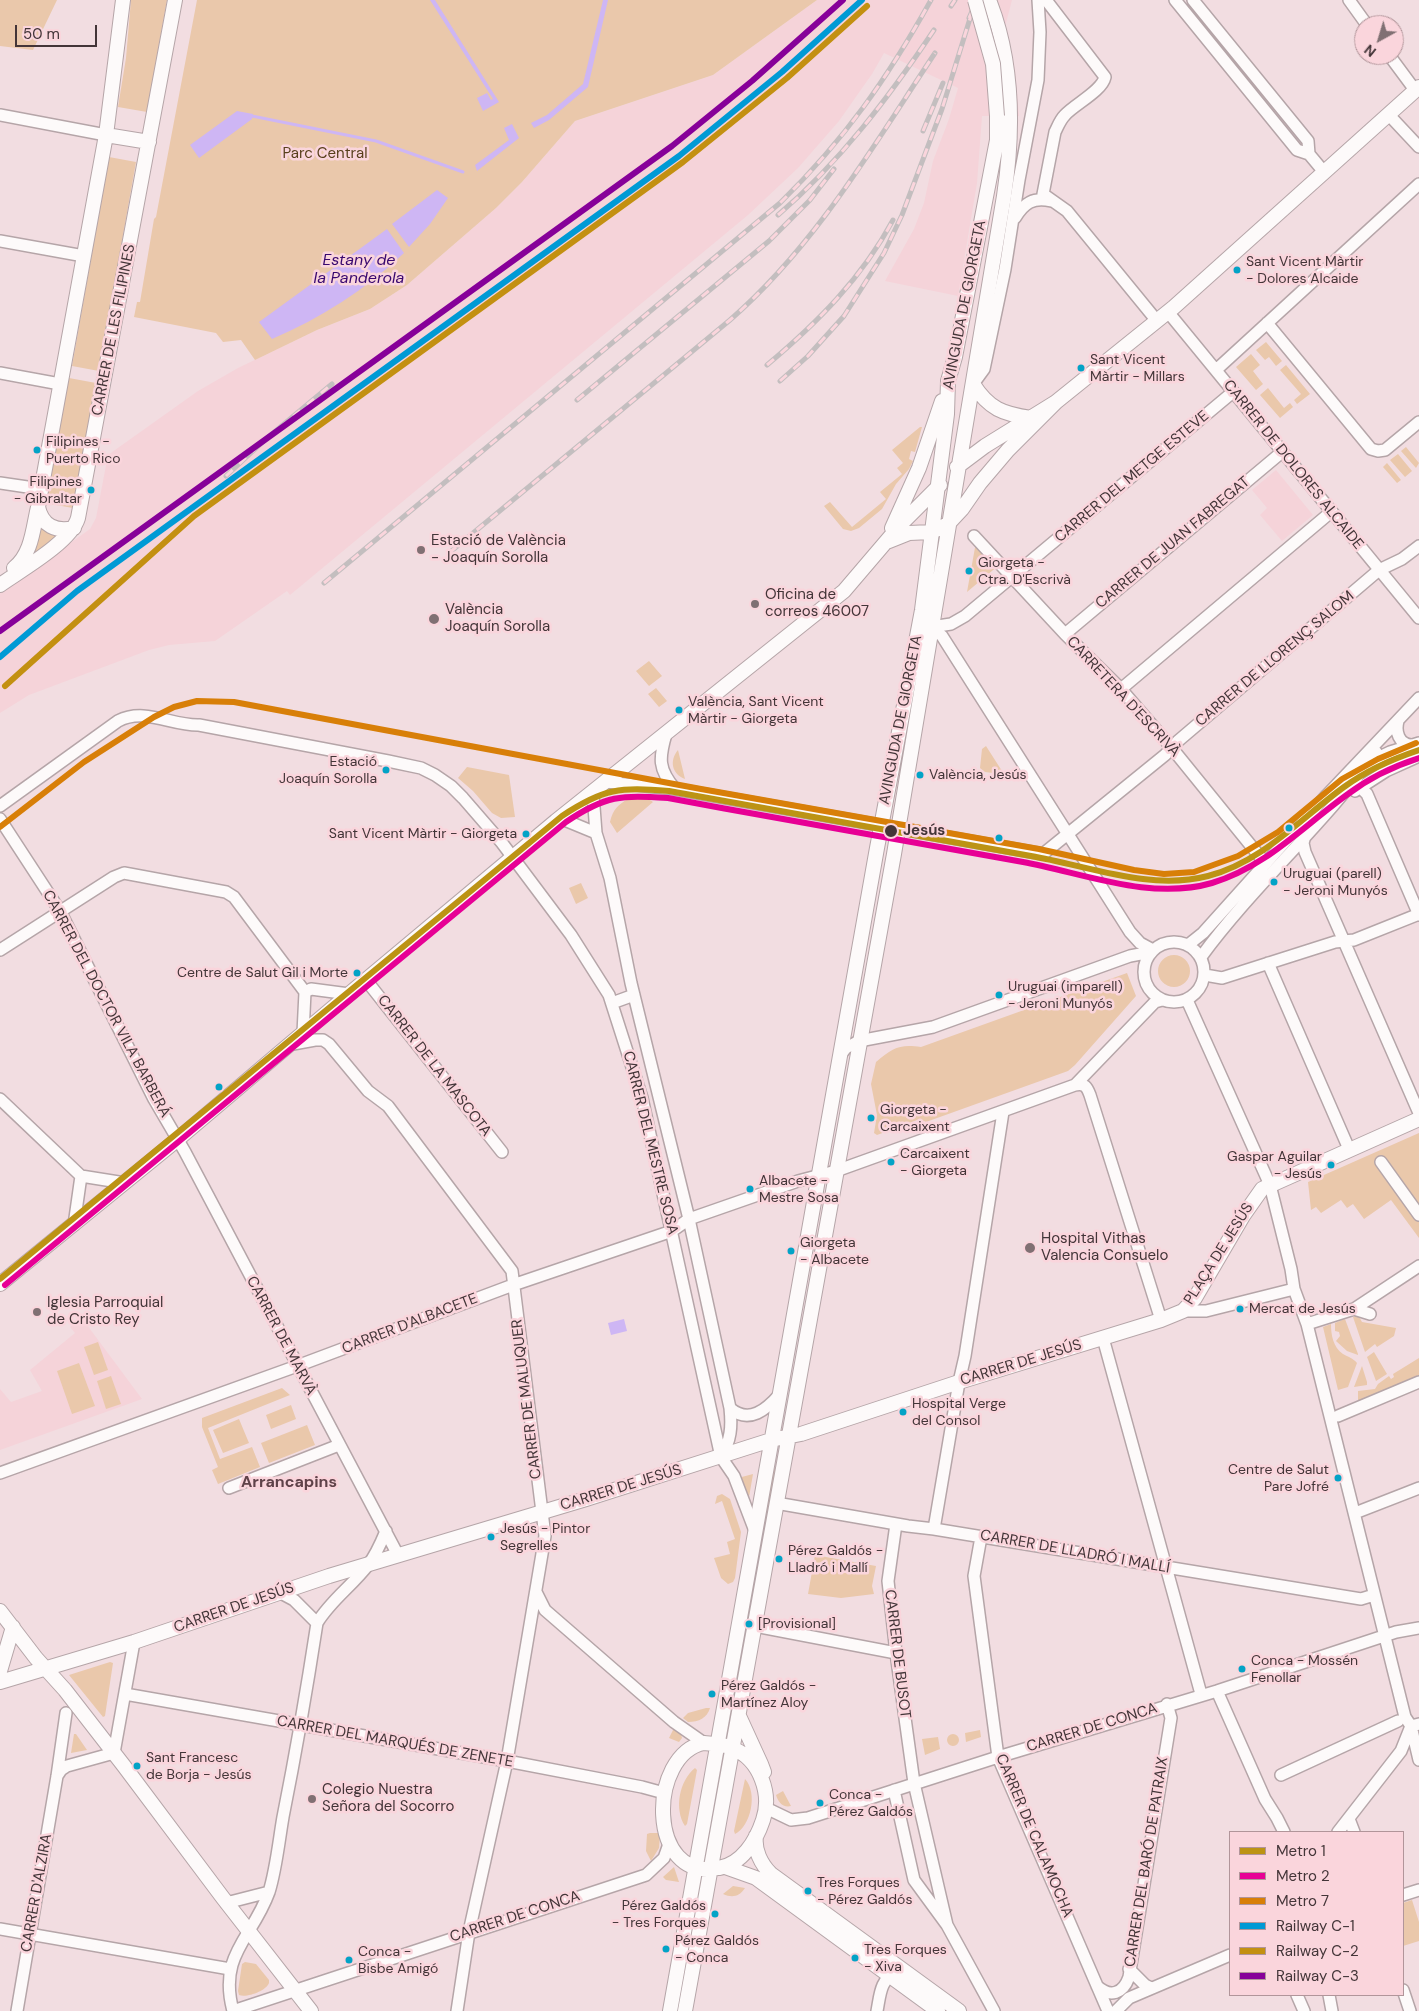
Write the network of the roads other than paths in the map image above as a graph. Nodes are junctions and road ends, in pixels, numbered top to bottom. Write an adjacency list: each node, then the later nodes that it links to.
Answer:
1 (123, 0): 20 (main road)
2 (174, 0): 21 (main road, CARRER DE LES FILIPINES)
3 (975, 0): 19 (main road, AVINGUDA DE GIORGETA, bridge)
4 (989, 0): 19 (main road, AVINGUDA DE GIORGETA)
5 (1038, 0): 14 (street, AVINGUDA DE GIORGETA)
6 (1046, 0): 10 (street)
7 (1192, 0): 11 (street)
8 (1349, 0): 12 (street)
9 (1180, 2): 13 (street)
10 (1055, 12): 14 (street); 27 (street)
11 (1203, 12): 13 (street); 23 (street)
12 (1360, 15)
13 (1192, 21): 23 (street)
14 (1040, 24): 25 (street, AVINGUDA DE GIORGETA)
15 (1397, 65): 16 (street)
16 (1417, 88): 18 (main road)
17 (0, 115): 20 (street)
18 (1389, 115): 22 (street); 24 (main road)
19 (1004, 116): 38 (main road, AVINGUDA DE GIORGETA); 40 (main road, AVINGUDA DE GIORGETA)
20 (106, 134): 21 (main road); 31 (main road)
21 (149, 142): 53 (main road, CARRER DE LES FILIPINES)
22 (1419, 147)
23 (1309, 154): 24 (street)
24 (1324, 172): 32 (main road)
25 (1019, 180): 27 (street); 29 (street, AVINGUDA DE GIORGETA)
26 (1419, 184): 34 (street)
27 (1043, 194): 28 (street)
28 (1053, 202): 29 (street); 33 (street)
29 (1013, 222): 35 (street, AVINGUDA DE GIORGETA)
30 (0, 241): 31 (street)
31 (84, 256): 39 (main road)
32 (1168, 312): 33 (main road); 36 (street, CARRER DE DOLORES ALCAIDE)
33 (1157, 321): 43 (main road)
34 (1267, 323): 36 (street); 45 (street)
35 (984, 369): 40 (street, AVINGUDA DE GIORGETA); 42 (street, AVINGUDA DE GIORGETA)
36 (1216, 370): 41 (street, CARRER DE DOLORES ALCAIDE)
37 (0, 373): 39 (street)
38 (948, 381): 49 (main road, AVINGUDA DE GIORGETA); 57 (main road)
39 (60, 384): 50 (main road)
40 (973, 384): 42 (main road); 47 (main road, AVINGUDA DE GIORGETA)
41 (1233, 392): 46 (street, CARRER DE DOLORES ALCAIDE); 61 (street, CARRER DEL METGE ESTEVE)
42 (982, 398): 44 (main road)
43 (1056, 402): 44 (main road); 54 (main road)
44 (1031, 418): 47 (main road)
45 (1419, 422)
46 (1282, 452): 52 (street, CARRER DE DOLORES ALCAIDE); 65 (street, CARRER DE JUAN FABREGAT)
47 (960, 464): 49 (main road); 54 (main road, AVINGUDA DE GIORGETA)
48 (0, 483): 50 (street)
49 (938, 487): 55 (main road, AVINGUDA DE GIORGETA); 57 (main road)
50 (41, 489): 51 (main road)
51 (38, 507): 53 (main road); 60 (main road)
52 (1331, 512): 59 (street, CARRER DE DOLORES ALCAIDE); 66 (street)
53 (76, 523): 62 (main road)
54 (948, 524): 55 (main road); 64 (main road, AVINGUDA DE GIORGETA)
55 (932, 532): 57 (main road); 83 (main road, AVINGUDA DE GIORGETA)
56 (974, 536): 61 (street, CARRETERA D'ESCRIVÀ)
57 (884, 545): 69 (main road)
58 (1419, 546): 59 (street, CARRER DE LLORENÇ SALOM)
59 (1379, 570): 63 (street, CARRER DE DOLORES ALCAIDE); 71 (street, CARRER DE LLORENÇ SALOM)
60 (0, 578)
61 (1012, 578): 64 (street, CARRER DEL METGE ESTEVE); 65 (street, CARRETERA D'ESCRIVÀ)
62 (0, 585)
63 (1419, 618)
64 (931, 627): 84 (main road, AVINGUDA DE GIORGETA); 86 (street)
65 (1065, 634): 66 (street, CARRETERA D'ESCRIVÀ)
66 (1120, 689): 71 (street, CARRETERA D'ESCRIVÀ)
67 (1419, 698): 68 (street)
68 (1399, 720): 70 (street); 73 (street); 74 (street)
69 (666, 734): 75 (main road); 77 (street)
70 (1415, 744): 73 (street)
71 (1171, 747): 86 (street, CARRER DE LLORENÇ SALOM); 89 (street, CARRETERA D'ESCRIVÀ)
72 (1419, 756): 76 (street)
73 (1369, 762): 74 (street); 80 (street)
74 (1348, 773): 89 (street)
75 (606, 782): 77 (street, CARRER DE LLORENÇ SALOM); 78 (main road)
76 (1358, 788): 80 (street); 91 (street)
77 (675, 789): 83 (street, CARRER DE LLORENÇ SALOM)
78 (593, 797): 82 (main road); 85 (street, CARRER DEL MESTRE SOSA)
79 (0, 806): 88 (street, CARRER DEL MESTRE SOSA)
80 (1329, 809): 87 (street)
81 (0, 819): 90 (street, CARRER DEL DOCTOR VILA BARBERÁ)
82 (562, 819): 85 (street); 88 (main road)
83 (882, 826): 84 (street, CARRER DE LLORENÇ SALOM); 114 (main road, AVINGUDA DE GIORGETA)
84 (898, 829): 86 (street, CARRER DE LLORENÇ SALOM); 112 (main road, AVINGUDA DE GIORGETA)
85 (596, 833): 105 (street, CARRER DEL MESTRE SOSA)
86 (1068, 836): 92 (street)
87 (1305, 836): 93 (street); 98 (street)
88 (514, 857): 102 (main road); 108 (street, CARRER DEL MESTRE SOSA)
89 (1265, 863): 94 (street)
90 (60, 911): 95 (street); 103 (street); 120 (street, CARRER DEL DOCTOR VILA BARBERÁ)
91 (1419, 914): 93 (street)
92 (1130, 932): 96 (street); 97 (street)
93 (1344, 942): 99 (street); 118 (street)
94 (1188, 945): 96 (street); 98 (street)
95 (0, 950)
96 (1152, 951): 97 (street); 100 (street)
97 (1137, 954): 100 (street); 112 (street)
98 (1201, 957): 101 (street)
99 (1268, 963): 101 (street); 121 (street)
100 (1144, 966): 106 (street)
101 (1205, 976): 107 (street)
102 (366, 980): 104 (main road); 122 (street, CARRER DE LA MASCOTA)
103 (305, 992): 104 (street); 111 (street)
104 (349, 994): 111 (main road)
105 (634, 995): 108 (street); 109 (street, CARRER DEL MESTRE SOSA)
106 (1162, 1000): 107 (street); 115 (street)
107 (1187, 1000): 128 (street)
108 (612, 1003): 110 (street, CARRER DEL MESTRE SOSA)
109 (640, 1020): 110 (street); 130 (street, CARRER DEL MESTRE SOSA)
110 (620, 1028): 132 (street, CARRER DEL MESTRE SOSA)
111 (303, 1033): 113 (main road)
112 (859, 1042): 114 (street); 124 (main road, AVINGUDA DE GIORGETA)
113 (293, 1044): 120 (main road); 135 (street, CARRER DE MALUQUER)
114 (841, 1054): 125 (main road, AVINGUDA DE GIORGETA)
115 (1075, 1085): 117 (street, CARRER D'ALBACETE); 140 (street)
116 (0, 1099): 126 (street)
117 (1003, 1112): 124 (street, CARRER D'ALBACETE); 144 (street)
118 (1419, 1113)
119 (1419, 1119): 121 (main road)
120 (178, 1139): 127 (main road); 143 (street, CARRER DE MARVÀ)
121 (1349, 1149): 128 (main road)
122 (502, 1152)
123 (1381, 1162): 129 (street)
124 (836, 1171): 125 (street, CARRER D'ALBACETE); 149 (main road, AVINGUDA DE GIORGETA)
125 (819, 1175): 130 (street, CARRER D'ALBACETE); 146 (main road, AVINGUDA DE GIORGETA)
126 (81, 1176): 127 (street); 131 (street)
127 (125, 1183): 131 (main road)
128 (1270, 1185): 136 (street, PLAÇA DE JESÚS); 138 (main road, PLAÇA DE JESÚS)
129 (1419, 1215)
130 (689, 1219): 132 (street, CARRER D'ALBACETE); 147 (street, CARRER DEL MESTRE SOSA)
131 (74, 1225): 134 (main road)
132 (672, 1232): 135 (street, CARRER D'ALBACETE); 152 (street, CARRER DEL MESTRE SOSA)
133 (1419, 1266): 137 (street)
134 (0, 1284)
135 (514, 1285): 143 (street, CARRER D'ALBACETE); 157 (street, CARRER DE MALUQUER)
136 (1294, 1289): 138 (street, PLAÇA DE JESÚS); 141 (street)
137 (1354, 1309): 139 (street); 141 (street)
138 (1183, 1310): 140 (main road, CARRER DE JESÚS)
139 (1370, 1314)
140 (1161, 1320): 142 (main road, CARRER DE JESÚS)
141 (1307, 1324): 158 (street)
142 (1103, 1338): 144 (main road, CARRER DE JESÚS); 166 (street)
143 (297, 1366): 151 (street, CARRER DE MARVÀ); 153 (street, CARRER D'ALBACETE)
144 (958, 1382): 149 (main road, CARRER DE JESÚS); 160 (street)
145 (1419, 1382): 148 (street)
146 (780, 1394): 147 (street); 150 (main road, AVINGUDA DE GIORGETA)
147 (730, 1408): 152 (street, CARRER DEL MESTRE SOSA)
148 (1338, 1416)
149 (788, 1436): 150 (main road, CARRER DE JESÚS); 156 (main road, AVINGUDA DE GIORGETA)
150 (771, 1440): 152 (main road, CARRER DE JESÚS); 162 (main road, AVINGUDA DE GIORGETA)
151 (339, 1445): 154 (street); 161 (street, CARRER DE MARVÀ)
152 (722, 1457): 157 (main road, CARRER DE JESÚS); 162 (street, CARRER DEL MESTRE SOSA)
153 (0, 1473)
154 (229, 1488)
155 (1419, 1488): 158 (street)
156 (776, 1502): 159 (street, CARRER DE LLADRÓ I MALLÍ); 172 (main road, AVINGUDA DE GIORGETA)
157 (540, 1512): 164 (main road, CARRER DE JESÚS); 167 (street, CARRER DE MALUQUER)
158 (1355, 1513): 169 (street)
159 (896, 1524): 160 (street, CARRER DE LLADRÓ I MALLÍ); 177 (street, CARRER DE BUSOT)
160 (934, 1529): 163 (street, CARRER DE LLADRÓ I MALLÍ)
161 (386, 1531): 164 (street, CARRER DE MARVÀ); 165 (street)
162 (755, 1531): 190 (main road, AVINGUDA DE GIORGETA)
163 (981, 1536): 166 (street, CARRER DE LLADRÓ I MALLÍ); 193 (street, CARRER DE CALAMOCHA)
164 (398, 1555): 165 (main road, CARRER DE JESÚS)
165 (369, 1564): 168 (main road, CARRER DE JESÚS); 171 (street)
166 (1166, 1568): 169 (street, CARRER DE LLADRÓ I MALLÍ); 183 (street)
167 (535, 1589): 190 (street); 195 (street, CARRER DE MALUQUER)
168 (279, 1592): 171 (street); 176 (main road, CARRER DE JESÚS)
169 (1374, 1595): 175 (street)
170 (0, 1611): 173 (main road)
171 (317, 1622): 189 (street)
172 (754, 1626): 177 (street); 186 (main road, AVINGUDA DE GIORGETA)
173 (13, 1627): 178 (main road); 179 (main road)
174 (1419, 1628): 175 (street, CARRER DE CONCA)
175 (1384, 1636): 181 (street, CARRER DE CONCA); 188 (street)
176 (134, 1642): 178 (main road, CARRER DE JESÚS); 182 (street)
177 (896, 1652): 198 (street, CARRER DE BUSOT)
178 (45, 1668): 180 (main road, CARRER DE JESÚS); 192 (main road)
179 (0, 1671)
180 (0, 1682)
181 (1217, 1691): 183 (street, CARRER DE CONCA); 204 (street)
182 (125, 1694): 189 (street, CARRER DEL MARQUÉS DE ZENETE); 192 (street)
183 (1201, 1694): 184 (street, CARRER DE CONCA)
184 (1167, 1704): 193 (street, CARRER DE CONCA); 222 (street, CARRER DEL BARÓ DE PATRAIX)
185 (66, 1713): 197 (street, CARRER D'ALZIRA)
186 (739, 1716): 191 (main road, AVINGUDA DE GIORGETA); 201 (main road)
187 (1398, 1722): 196 (street)
188 (1415, 1725): 194 (street); 203 (street)
189 (301, 1726): 195 (street, CARRER DEL MARQUÉS DE ZENETE); 212 (street)
190 (710, 1744): 191 (main road); 200 (main road); 209 (main road, AVINGUDA DE GIORGETA)
191 (734, 1748): 201 (main road); 210 (main road, AVINGUDA DE GIORGETA)
192 (114, 1753): 197 (street); 214 (main road)
193 (998, 1757): 198 (street, CARRER DE CONCA); 225 (street, CARRER DE CALAMOCHA)
194 (1419, 1760)
195 (507, 1761): 200 (street, CARRER DEL MARQUÉS DE ZENETE); 218 (street, CARRER DE MALUQUER)
196 (1281, 1775)
197 (58, 1776): 219 (street, CARRER D'ALZIRA)
198 (914, 1784): 199 (street, CARRER DE CONCA); 215 (street, CARRER DE BUSOT)
199 (894, 1790): 202 (street, CARRER DE CONCA); 215 (street)
200 (664, 1793): 208 (main road)
201 (766, 1794): 202 (main road)
202 (766, 1808): 207 (main road)
203 (1349, 1819): 205 (street); 206 (street)
204 (1284, 1831)
205 (1339, 1831)
206 (1354, 1831)
207 (756, 1836): 210 (main road); 224 (main road)
208 (668, 1844): 209 (main road); 218 (street, CARRER DE CONCA)
209 (694, 1868): 210 (main road); 236 (main road, AVINGUDA DE GIORGETA)
210 (719, 1868): 223 (main road); 237 (main road, AVINGUDA DE GIORGETA)
211 (1419, 1890): 213 (street)
212 (269, 1892): 214 (street); 217 (street)
213 (1404, 1896)
214 (226, 1904): 217 (main road)
215 (947, 1925): 241 (street)
216 (0, 1929): 219 (street)
217 (248, 1931): 221 (street); 227 (main road)
218 (469, 1932): 227 (street, CARRER DE CONCA); 235 (street, CARRER DE MALUQUER)
219 (30, 1934): 221 (street); 232 (street, CARRER D'ALZIRA)
220 (1229, 1955): 226 (street)
221 (230, 1969): 233 (street)
222 (1129, 1969): 225 (street, CARRER DEL BARÓ DE PATRAIX); 226 (street)
223 (890, 1976): 224 (street); 238 (street); 239 (main road)
224 (914, 1978): 240 (main road)
225 (1097, 1986): 242 (street, CARRER DE CALAMOCHA)
226 (1151, 1988): 243 (street)
227 (294, 1990): 233 (street, CARRER DE CONCA); 234 (main road)
228 (1404, 1993): 245 (street)
229 (1289, 1996): 231 (street)
230 (1329, 1996): 244 (street)
231 (1299, 2005)
232 (17, 2011)
233 (233, 2011)
234 (311, 2011)
235 (458, 2011)
236 (671, 2011)
237 (687, 2011)
238 (877, 2011)
239 (938, 2011)
240 (959, 2011)
241 (994, 2011)
242 (1108, 2011)
243 (1116, 2011)
244 (1332, 2011)
245 (1410, 2011)

